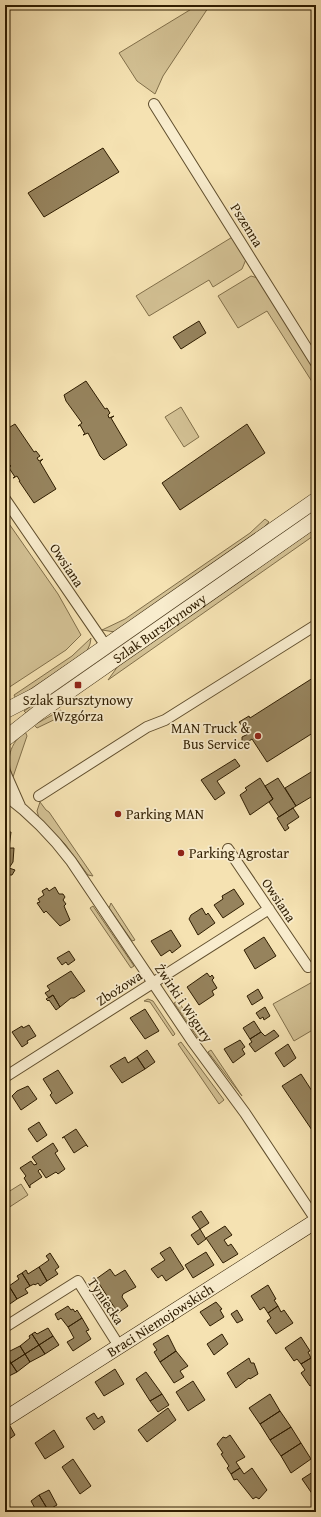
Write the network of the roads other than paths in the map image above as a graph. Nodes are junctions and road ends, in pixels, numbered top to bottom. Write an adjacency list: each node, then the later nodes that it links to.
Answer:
1 (154, 104): 2 (street, Pszenna)
2 (316, 363)
3 (5, 500): 7 (street, Owsiana)
4 (316, 500): 7 (main road, Szlak Bursztynowy)
5 (316, 519): 9 (main road, Szlak Bursztynowy)
6 (316, 624): 12 (street)
7 (106, 646): 8 (main road, Szlak Bursztynowy)
8 (5, 711)
9 (5, 740)
10 (5, 772): 13 (street, Żwirki i Wigury)
11 (5, 795): 13 (street, Żwirki i Wigury)
12 (39, 796)
13 (21, 807): 17 (street, Żwirki i Wigury)
14 (228, 849): 15 (street, Owsiana)
15 (269, 909): 16 (street, Owsiana); 17 (street, Zbożowa)
16 (308, 967)
17 (153, 983): 18 (street, Zbożowa); 19 (street, Żwirki i Wigury)
18 (5, 1077)
19 (316, 1221): 21 (main road, Braci Niemojowskich)
20 (5, 1327): 21 (street, Tyniecka)
21 (119, 1346): 22 (main road, Braci Niemojowskich)
22 (5, 1419)

